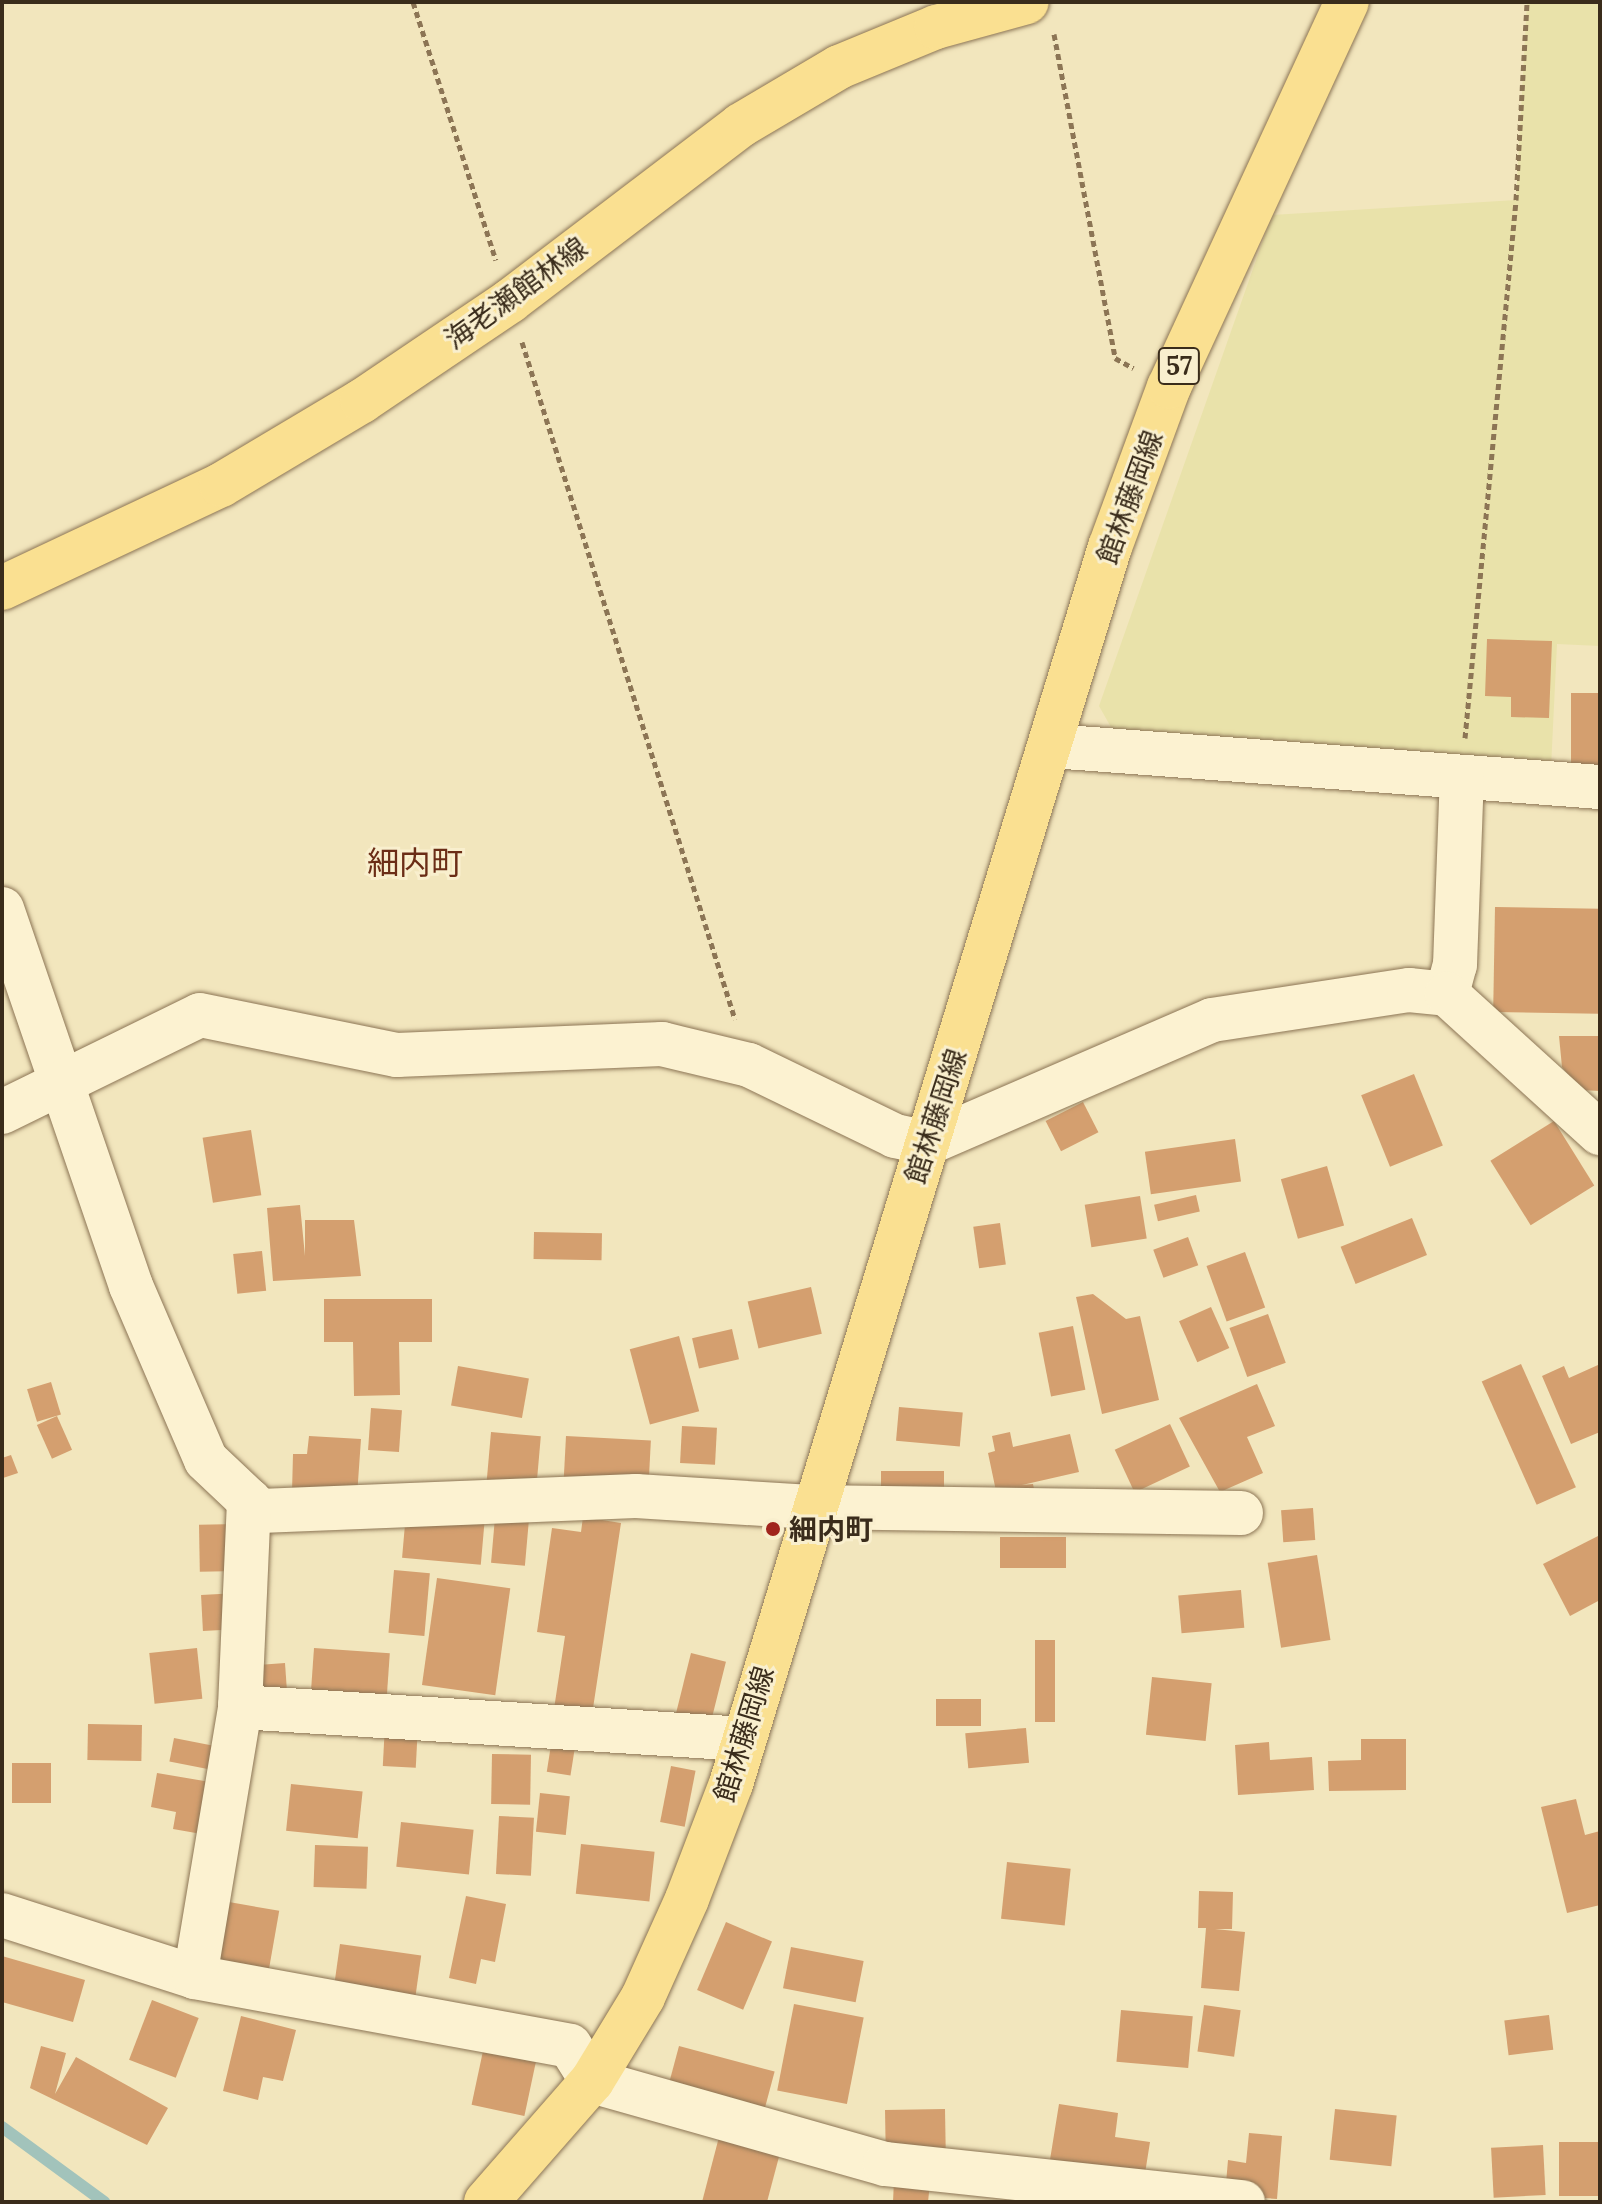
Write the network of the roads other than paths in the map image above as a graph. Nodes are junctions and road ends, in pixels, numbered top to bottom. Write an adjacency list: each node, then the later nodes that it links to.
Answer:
1 (1347, 2): 4 (main road, 館林藤岡線 / 57)
2 (1039, 10): 3 (main road, 海老瀬館林線)
3 (2, 588)
4 (1052, 746): 5 (street); 12 (main road, 館林藤岡線 / 57)
5 (1462, 778): 6 (street); 8 (street)
6 (1600, 787)
7 (2, 909): 9 (street)
8 (1447, 994): 11 (street); 12 (street)
9 (64, 1081): 10 (street); 12 (street); 13 (street)
10 (2, 1112)
11 (1600, 1133)
12 (928, 1143): 14 (main road, 館林藤岡線 / 57)
13 (249, 1500): 14 (street); 16 (street)
14 (811, 1507): 15 (street); 17 (main road, 館林藤岡線 / 57)
15 (1241, 1513)
16 (240, 1707): 17 (street); 19 (street)
17 (744, 1739): 20 (main road, 館林藤岡線 / 57)
18 (2, 1915): 19 (street)
19 (195, 1977): 20 (street)
20 (592, 2081): 21 (main road, 館林藤岡線 / 57); 22 (street)
21 (486, 2202)
22 (1243, 2202)

